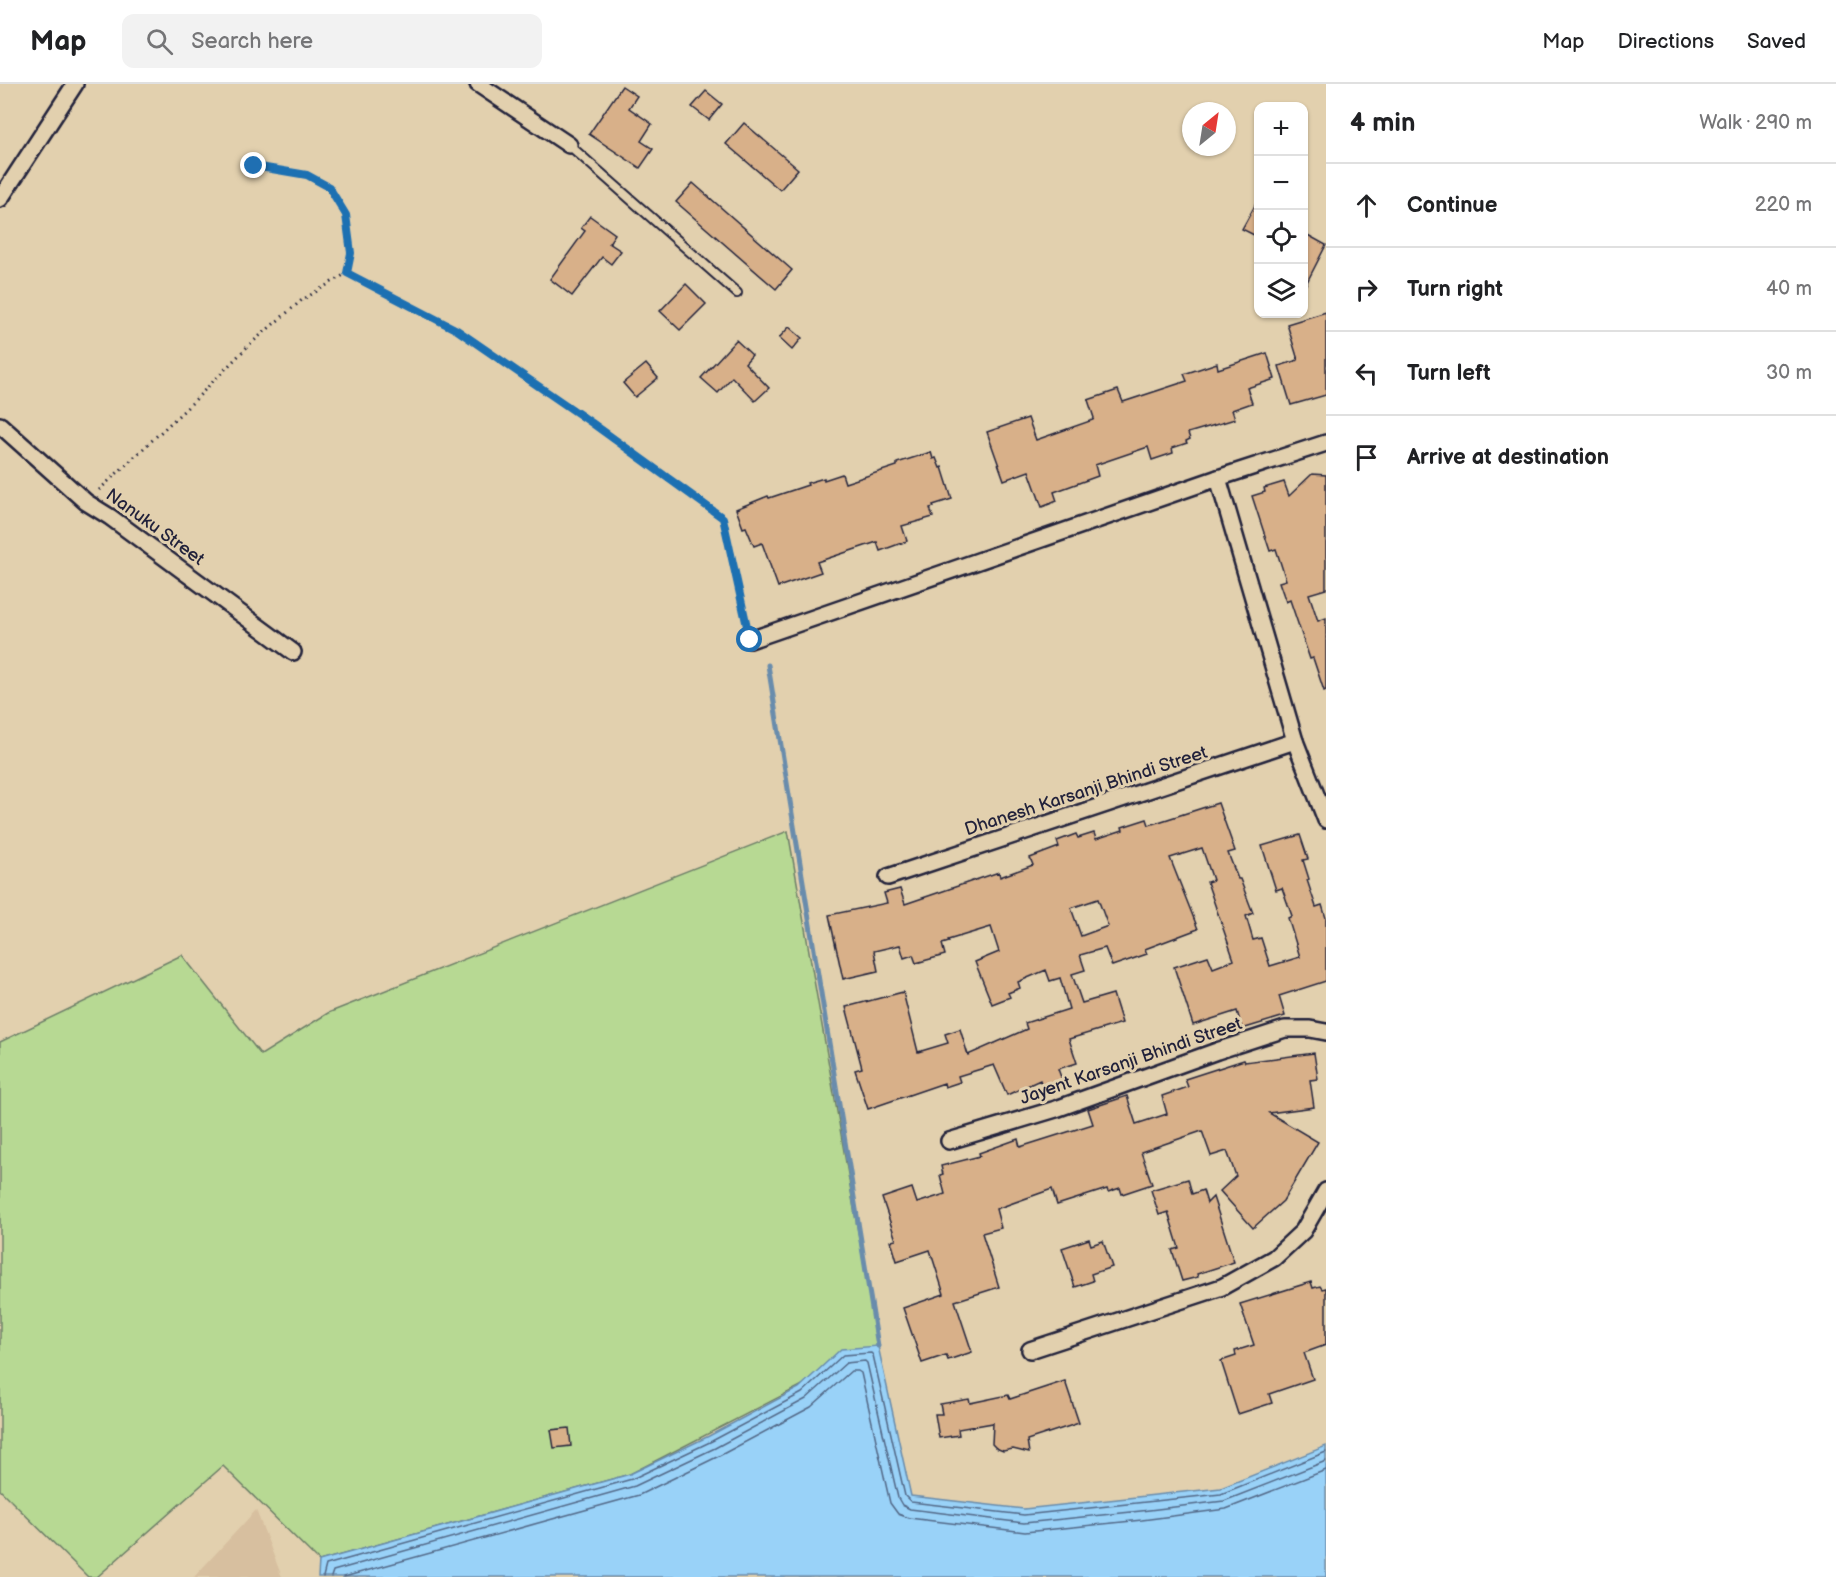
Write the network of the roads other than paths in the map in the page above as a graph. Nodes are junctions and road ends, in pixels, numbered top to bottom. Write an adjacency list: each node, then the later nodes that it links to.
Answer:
1 (75, 84): 4 (street)
2 (478, 84): 3 (street)
3 (569, 145): 5 (lane)
4 (0, 199)
5 (736, 293)
6 (0, 425): 10 (street, Nanuku Street)
7 (1326, 443): 8 (street)
8 (1218, 478): 9 (street); 11 (street)
9 (750, 640)
10 (293, 652)
11 (1295, 741): 12 (street); 13 (street, Dhanesh Karsanji Bhindi Street)
12 (1326, 820)
13 (888, 877)
14 (1326, 1032): 15 (street, Jayent Karsanji Bhindi Street)
15 (949, 1141)
16 (1326, 1191): 17 (street)
17 (1030, 1350)

